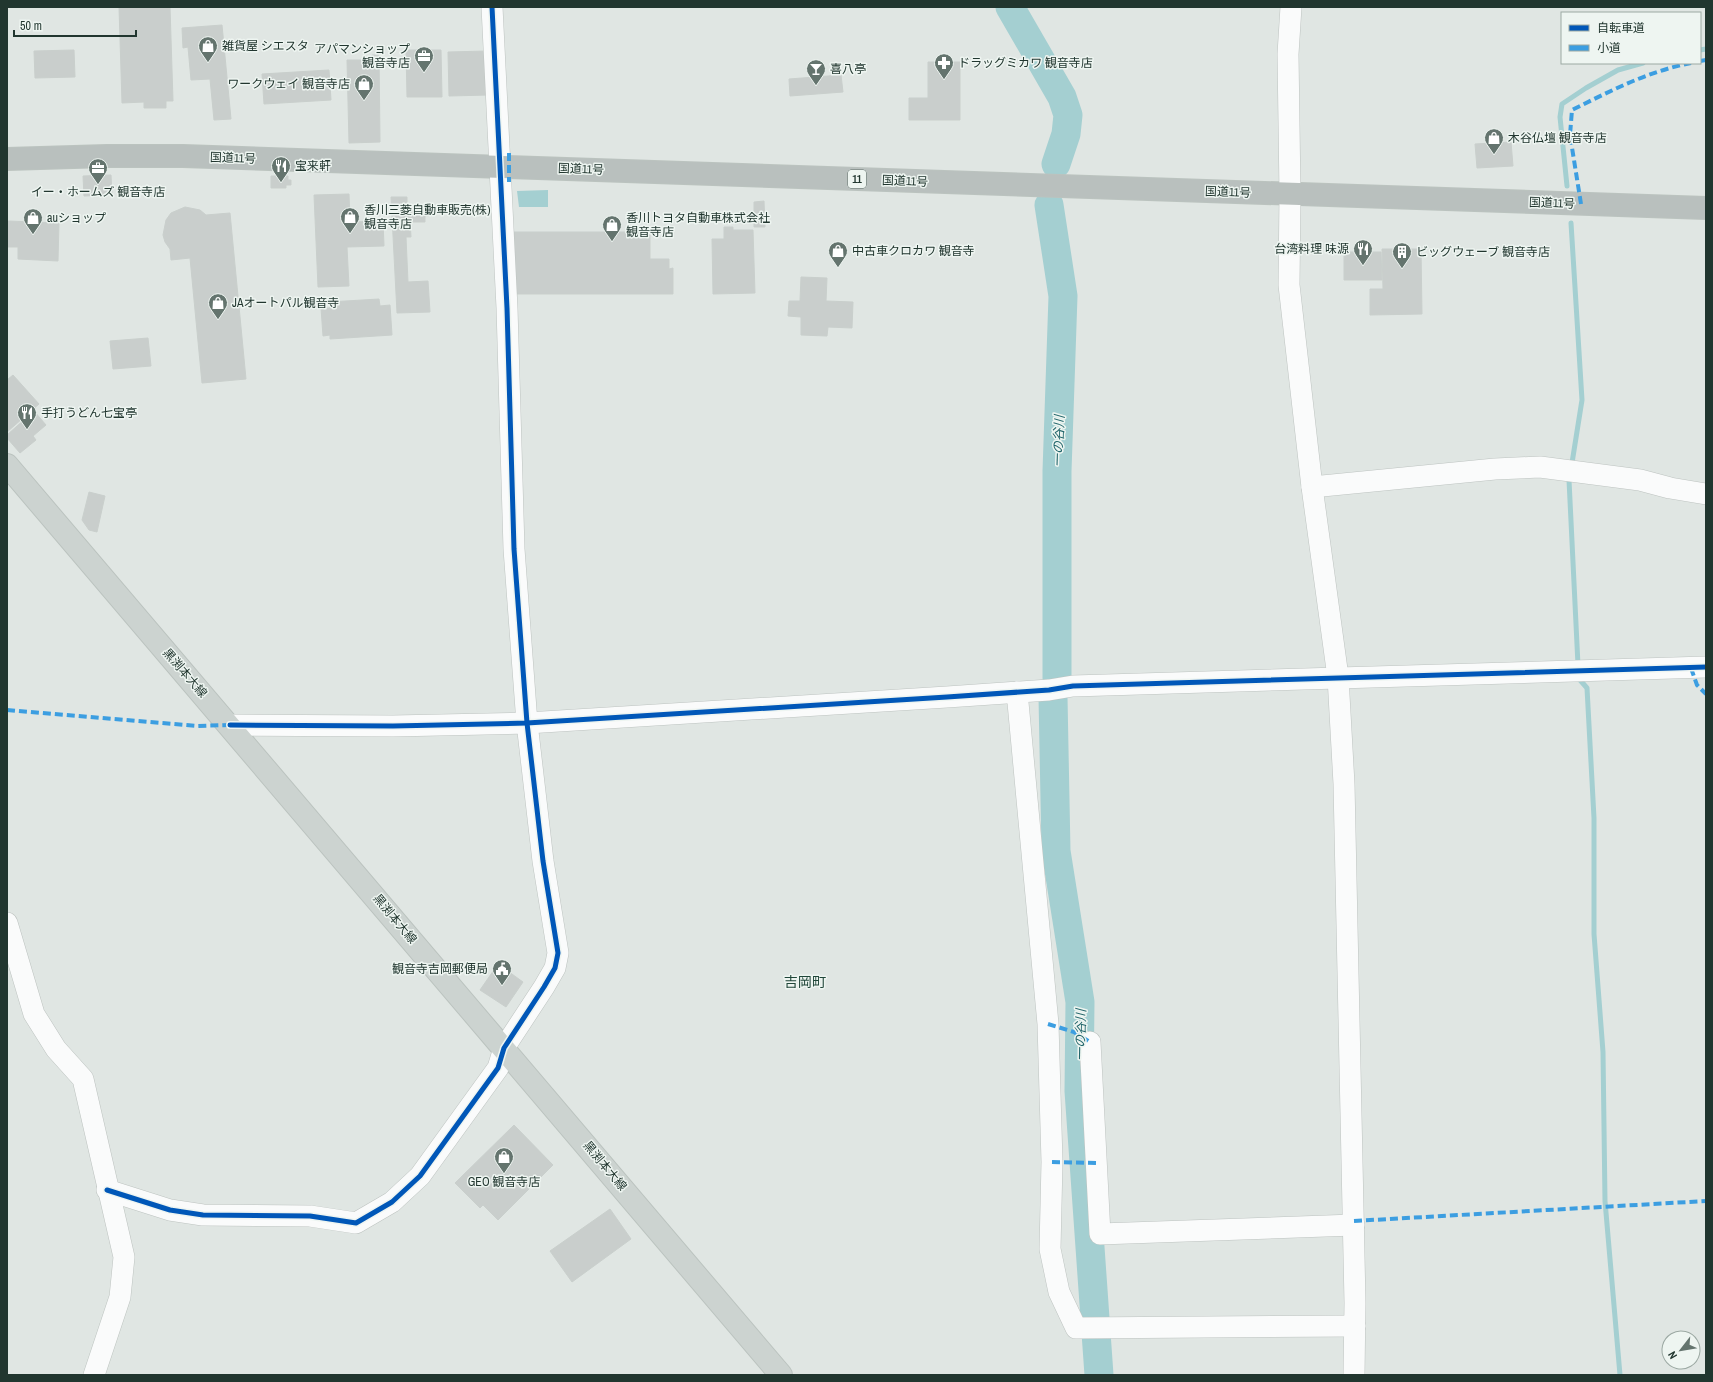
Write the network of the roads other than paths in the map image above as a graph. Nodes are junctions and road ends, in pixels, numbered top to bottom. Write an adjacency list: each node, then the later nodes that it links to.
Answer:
1 (492, 7): 4 (street)
2 (1291, 7): 5 (street)
3 (7, 159): 4 (highway, 国道11号 / 11)
4 (500, 167): 5 (highway, 国道11号 / 11); 13 (street)
5 (1290, 194): 6 (highway, 国道11号 / 11); 8 (street)
6 (1706, 208)
7 (7, 465): 14 (main road, 黒渕本大線)
8 (1312, 487): 9 (street); 11 (street)
9 (1706, 494)
10 (1706, 667): 11 (street)
11 (1338, 677): 12 (street); 19 (street)
12 (1017, 692): 13 (street); 20 (street)
13 (527, 723): 14 (street); 17 (street)
14 (230, 725): 17 (main road, 黒渕本大線)
15 (7, 923): 18 (street)
16 (1090, 1042): 19 (street)
17 (504, 1048): 18 (street); 22 (main road, 黒渕本大線)
18 (108, 1190): 21 (street)
19 (1354, 1225): 20 (street)
20 (1355, 1326): 23 (street)
21 (94, 1375)
22 (782, 1375)
23 (1354, 1375)

